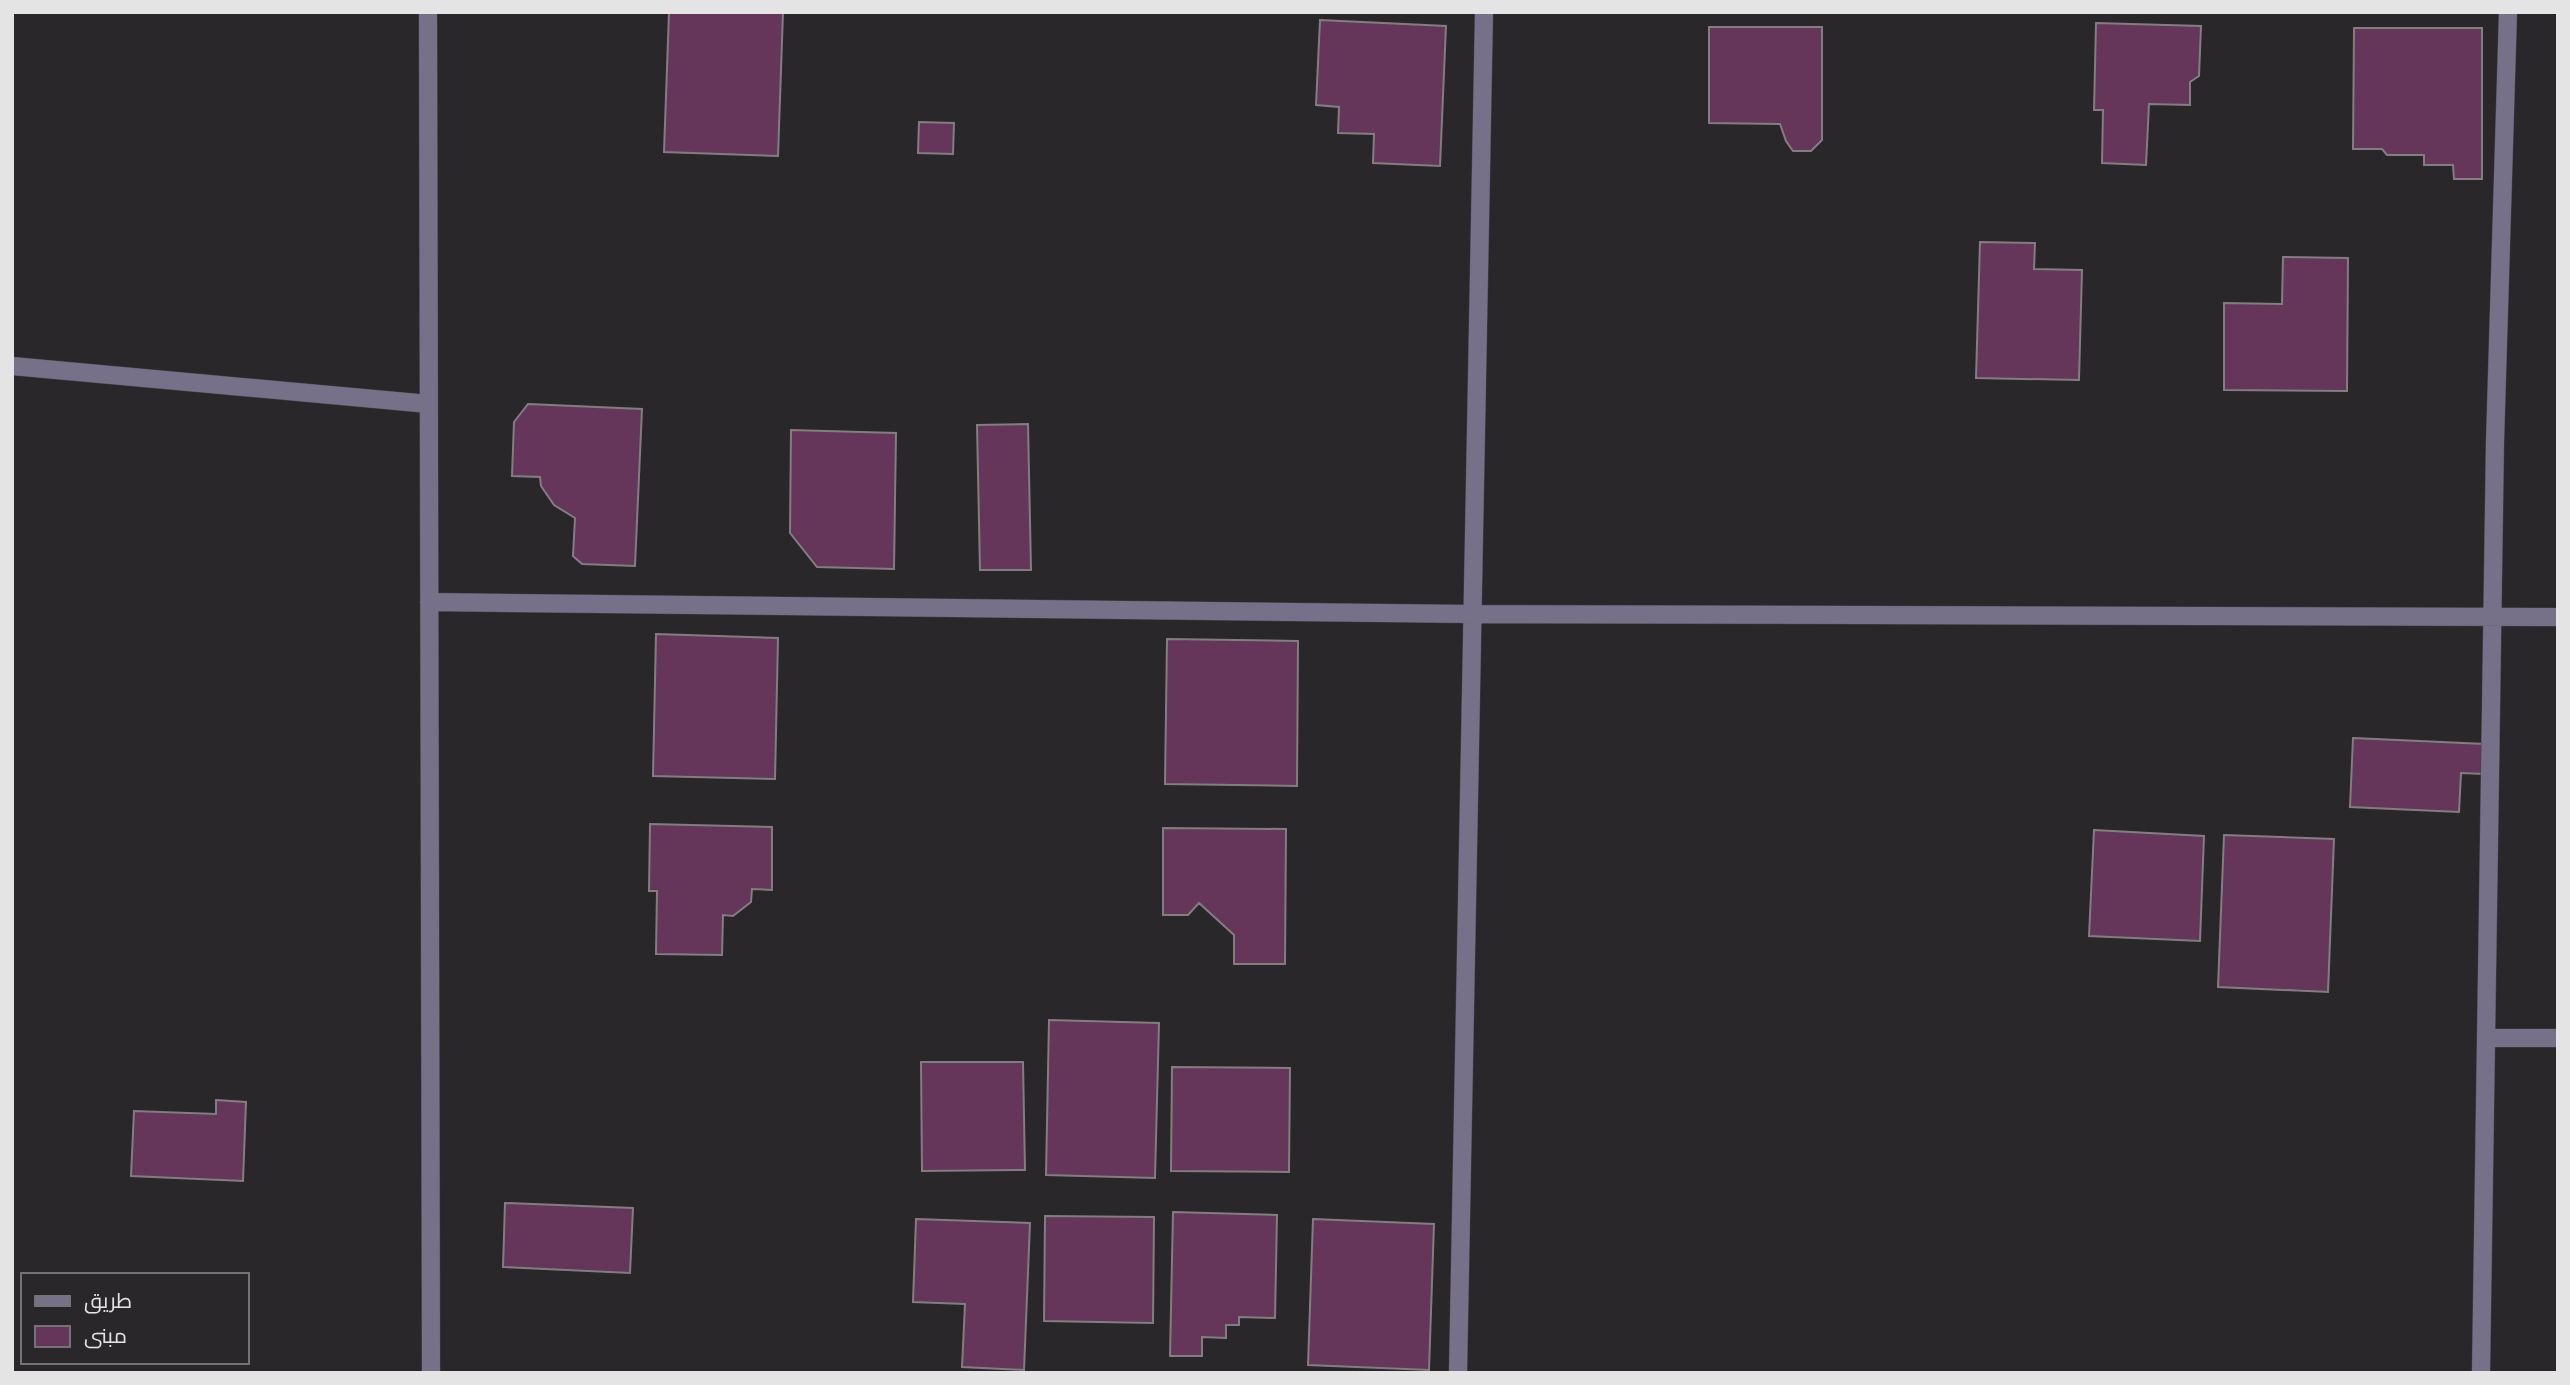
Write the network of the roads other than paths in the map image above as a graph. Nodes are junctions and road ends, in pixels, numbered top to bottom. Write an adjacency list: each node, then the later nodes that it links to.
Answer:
1 (428, 12): 5 (street)
2 (1484, 12): 7 (street)
3 (2508, 12): 8 (street)
4 (12, 366): 5 (street)
5 (429, 404): 6 (street)
6 (429, 602): 7 (street); 12 (street)
7 (1472, 614): 8 (street); 13 (street)
8 (2492, 616): 9 (street); 10 (street)
9 (2558, 617)
10 (2486, 1038): 11 (street); 14 (street)
11 (2558, 1038)
12 (431, 1373)
13 (1458, 1373)
14 (2481, 1373)

